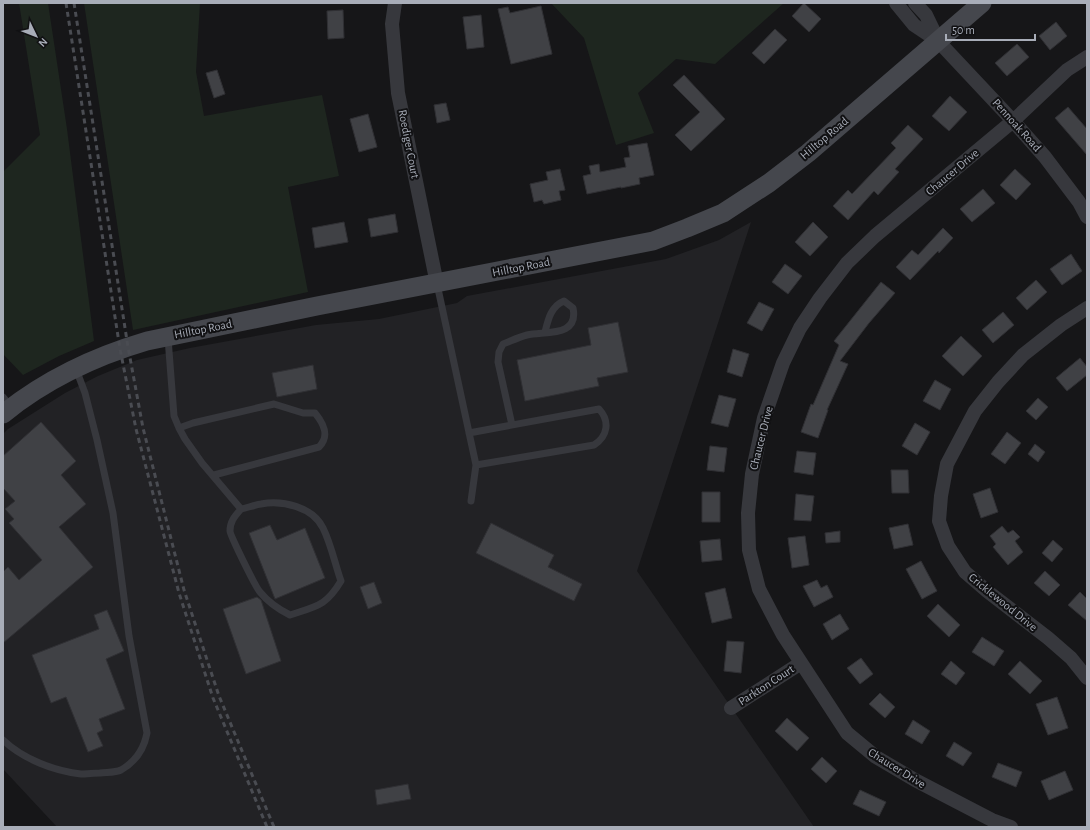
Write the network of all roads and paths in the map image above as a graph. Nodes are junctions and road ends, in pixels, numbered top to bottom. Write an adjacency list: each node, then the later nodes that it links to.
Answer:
1 (395, 3): 9 (street, Roediger Court)
2 (896, 3): 5 (street)
3 (915, 3): 5 (street)
4 (982, 3): 5 (main road, Hilltop Road)
5 (938, 41): 7 (street, Pennoak Road); 9 (main road, Hilltop Road)
6 (1087, 57): 7 (street, Chaucer Drive)
7 (1013, 120): 8 (street, Pennoak Road); 22 (street, Chaucer Drive)
8 (1087, 217)
9 (437, 284): 12 (main road, Hilltop Road); 17 (lane)
10 (1087, 308): 23 (street, Cricklewood Drive)
11 (545, 332): 11 (lane); 15 (lane)
12 (168, 336): 13 (main road, Hilltop Road); 16 (lane)
13 (76, 369): 14 (main road, Hilltop Road); 25 (lane)
14 (6, 406)
15 (512, 425): 17 (lane); 18 (lane)
16 (179, 428): 19 (lane); 19 (lane)
17 (469, 433): 18 (lane)
18 (476, 465): 20 (lane)
19 (214, 476): 21 (lane)
20 (471, 501)
21 (241, 509): 21 (lane)
22 (801, 663): 24 (street, Parkton Court); 26 (street, Chaucer Drive)
23 (1087, 678)
24 (731, 708)
25 (3, 740)
26 (991, 824): 27 (street, Chaucer Drive)
27 (1011, 827)

